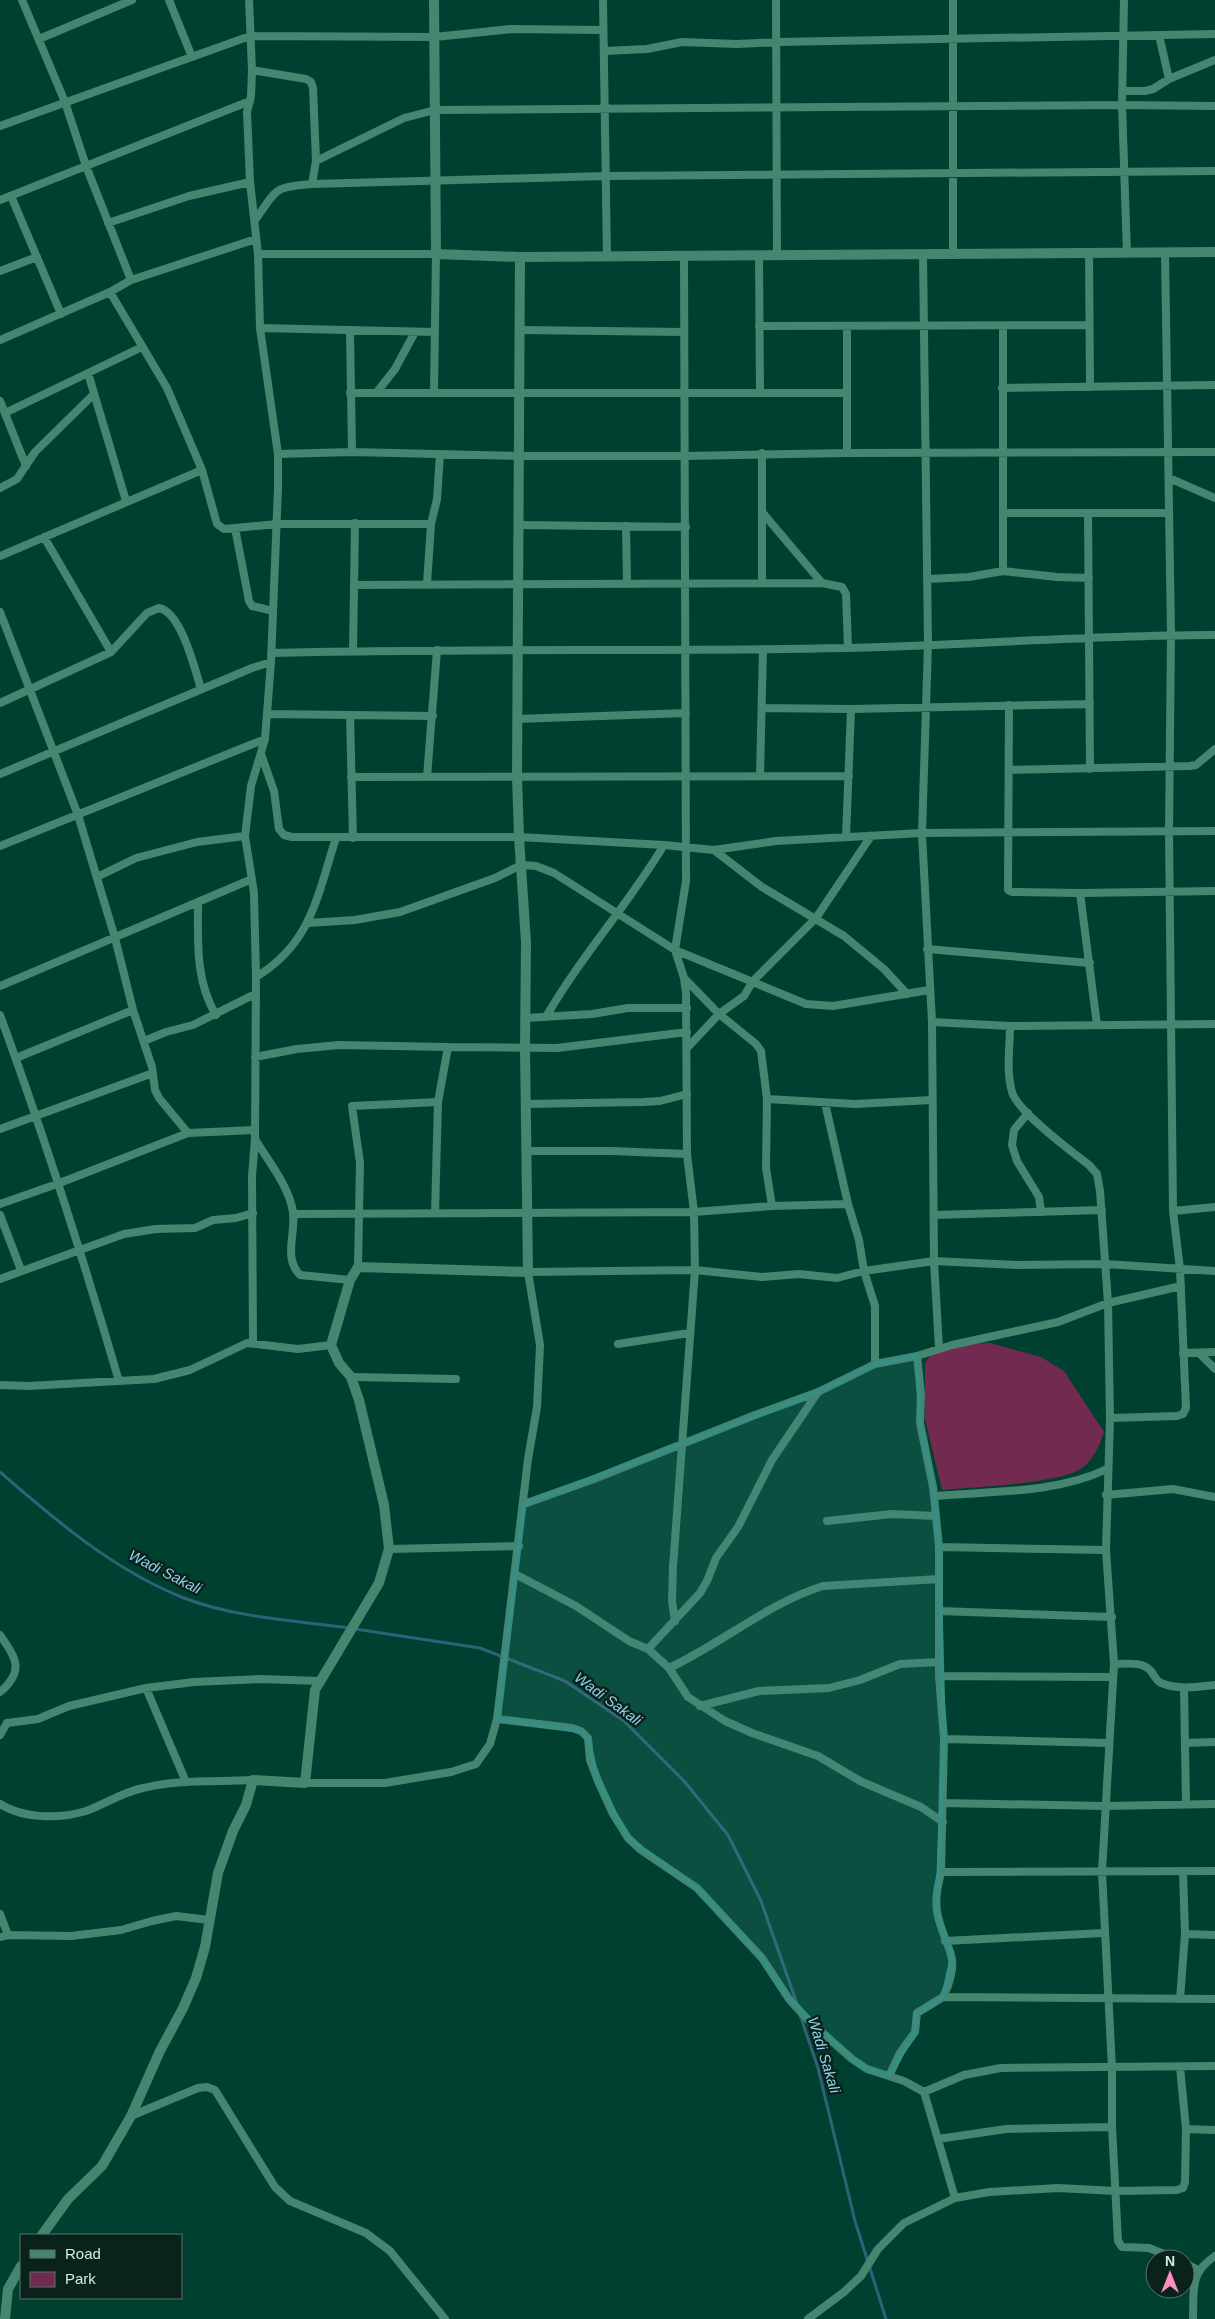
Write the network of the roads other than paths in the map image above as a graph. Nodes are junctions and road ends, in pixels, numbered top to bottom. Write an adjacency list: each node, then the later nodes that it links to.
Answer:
1 (22, 0): 16 (street)
2 (132, 0): 16 (street)
3 (169, 0): 20 (street)
4 (249, 0): 13 (street)
5 (434, 0): 15 (street)
6 (603, 0): 10 (street)
7 (776, 0): 18 (street)
8 (953, 0): 17 (street)
9 (1124, 0): 14 (street)
10 (602, 30): 15 (street); 19 (street)
11 (1215, 34): 12 (street)
12 (1159, 35): 14 (street); 23 (street)
13 (250, 36): 15 (street); 20 (street); 22 (street)
14 (1123, 37): 17 (street); 24 (street)
15 (435, 38): 31 (street)
16 (39, 39): 26 (street)
17 (952, 39): 18 (street); 29 (street)
18 (778, 42): 19 (street); 30 (street)
19 (604, 52): 32 (street)
20 (192, 57): 26 (street)
21 (1215, 60): 23 (street)
22 (252, 70): 25 (street); 34 (street)
23 (1169, 79): 24 (street)
24 (1122, 91): 27 (street)
25 (250, 101): 35 (street); 42 (street)
26 (65, 102): 33 (street); 35 (street)
27 (1122, 104): 28 (street); 29 (street); 37 (street)
28 (1215, 106)
29 (952, 107): 30 (street); 38 (street)
30 (777, 108): 32 (street); 39 (street)
31 (435, 110): 32 (street); 34 (street); 41 (street)
32 (605, 110): 40 (street)
33 (0, 126)
34 (316, 161): 43 (street)
35 (86, 166): 44 (street); 47 (street)
36 (1215, 171): 37 (street)
37 (1124, 172): 38 (street); 50 (street)
38 (952, 173): 39 (street); 58 (street)
39 (776, 175): 40 (street); 54 (street)
40 (605, 176): 41 (street); 61 (street)
41 (435, 180): 43 (street); 53 (street)
42 (250, 182): 46 (street); 47 (street)
43 (312, 184): 46 (street)
44 (11, 196): 45 (street); 62 (street)
45 (0, 200)
46 (255, 220): 48 (street)
47 (108, 223): 64 (street)
48 (256, 239): 52 (street); 64 (street)
49 (1215, 252): 51 (street)
50 (1126, 253): 51 (street); 55 (street)
51 (1165, 253): 82 (street)
52 (258, 254): 53 (street); 72 (street)
53 (436, 254): 60 (street); 76 (street)
54 (777, 254): 56 (street); 57 (street)
55 (1089, 254): 58 (street); 70 (street)
56 (759, 255): 59 (street); 67 (street)
57 (923, 255): 58 (street); 68 (street)
58 (954, 255)
59 (684, 256): 61 (street); 77 (street)
60 (520, 257): 61 (street); 74 (street)
61 (607, 257)
62 (37, 258): 63 (street); 66 (street)
63 (0, 271)
64 (131, 280): 65 (street)
65 (110, 292): 66 (street); 79 (street)
66 (61, 314): 78 (street)
67 (759, 326): 71 (street); 90 (street)
68 (924, 326): 69 (street); 71 (street); 96 (street)
69 (1003, 326): 70 (street); 84 (street)
70 (1089, 326): 83 (street)
71 (847, 327): 91 (street)
72 (260, 328): 73 (street); 102 (street)
73 (350, 330): 75 (street); 86 (street)
74 (520, 330): 77 (street); 85 (street)
75 (415, 332): 76 (street); 87 (street)
76 (435, 332): 88 (street)
77 (684, 332): 89 (street)
78 (0, 340)
79 (142, 347): 80 (street); 107 (street)
80 (88, 373): 92 (street); 94 (street)
81 (1215, 385): 82 (street)
82 (1167, 386): 83 (street); 101 (street)
83 (1090, 387): 84 (street)
84 (1002, 388): 97 (street)
85 (520, 391): 88 (street); 89 (street); 104 (street)
86 (350, 392): 87 (street); 95 (street)
87 (377, 392): 88 (street)
88 (434, 392)
89 (683, 393): 90 (street); 105 (street)
90 (760, 393): 91 (street)
91 (846, 393): 100 (street)
92 (94, 394): 106 (street); 111 (street)
93 (0, 401): 94 (street)
94 (5, 413): 106 (street)
95 (352, 452): 102 (street); 103 (street)
96 (926, 452): 97 (street); 100 (street); 127 (street)
97 (1003, 452): 101 (street); 113 (street)
98 (1215, 452): 101 (street)
99 (762, 453): 100 (street); 105 (street); 112 (street)
100 (847, 453)
101 (1169, 453): 108 (street)
102 (278, 454): 117 (street)
103 (440, 454): 104 (street); 118 (street)
104 (519, 456): 105 (street); 119 (street)
105 (685, 456): 121 (street)
106 (26, 466): 109 (street)
107 (202, 470): 111 (street); 122 (street)
108 (1169, 478): 110 (street); 115 (street)
109 (0, 488)
110 (1215, 498)
111 (126, 501): 123 (street)
112 (762, 512): 128 (street); 133 (street)
113 (1004, 513): 114 (street); 125 (street)
114 (1088, 513): 115 (street); 126 (street)
115 (1169, 513): 138 (street)
116 (355, 523): 117 (street); 118 (street); 134 (street)
117 (278, 524): 122 (street); 135 (street)
118 (431, 524): 129 (street)
119 (519, 526): 120 (street); 130 (street)
120 (626, 526): 121 (street); 131 (street)
121 (686, 527): 132 (street)
122 (235, 528): 135 (street)
123 (44, 537): 124 (street); 148 (street)
124 (0, 556)
125 (1004, 571): 126 (street); 127 (street)
126 (1089, 578): 140 (street)
127 (927, 580): 141 (street)
128 (822, 583): 133 (street); 142 (street)
129 (427, 584): 130 (street); 134 (street)
130 (518, 584): 131 (street); 143 (street)
131 (627, 584): 132 (street)
132 (686, 584): 133 (street); 147 (street)
133 (762, 584)
134 (354, 585): 145 (street)
135 (274, 611): 149 (street)
136 (0, 612): 137 (street)
137 (3, 631): 152 (street)
138 (1171, 635): 139 (street); 140 (street); 168 (street)
139 (1215, 635)
140 (1090, 637): 141 (street); 154 (street)
141 (928, 644): 142 (street); 156 (street)
142 (848, 648): 144 (street)
143 (518, 649): 146 (street); 147 (street); 163 (street)
144 (763, 649): 147 (street); 157 (street)
145 (353, 650): 146 (street); 149 (street)
146 (437, 650): 162 (street)
147 (687, 650): 159 (street)
148 (111, 652): 151 (street); 152 (street)
149 (272, 653): 150 (street)
150 (271, 662): 151 (street); 160 (street)
151 (201, 689): 165 (street)
152 (30, 690): 153 (street); 165 (street)
153 (0, 703)
154 (1090, 704): 155 (street); 169 (street)
155 (1009, 705): 156 (street); 170 (street)
156 (926, 707): 158 (street); 182 (street)
157 (762, 708): 158 (street); 172 (street)
158 (851, 709): 173 (street)
159 (686, 713): 163 (street); 177 (street)
160 (268, 714): 161 (street); 164 (street)
161 (350, 715): 162 (street); 176 (street)
162 (433, 716): 174 (street)
163 (517, 719): 175 (street)
164 (265, 739): 167 (street); 178 (street)
165 (54, 750): 171 (street); 178 (street)
166 (1215, 750): 168 (street)
167 (260, 754): 183 (street); 186 (street)
168 (1171, 768): 169 (street); 181 (street)
169 (1090, 769): 170 (street)
170 (1009, 770): 180 (street)
171 (0, 774)
172 (760, 776): 173 (street); 177 (street)
173 (849, 776): 185 (street)
174 (427, 777): 175 (street); 176 (street)
175 (517, 777): 177 (street); 188 (street)
176 (351, 778): 187 (street)
177 (686, 778): 191 (street)
178 (78, 815): 190 (street); 194 (street)
179 (1215, 831): 181 (street)
180 (1007, 832): 181 (street); 182 (street); 198 (street)
181 (1169, 832): 196 (street)
182 (922, 833): 184 (street); 204 (street)
183 (245, 836): 194 (street); 195 (street)
184 (871, 836): 185 (street); 201 (street)
185 (846, 837): 192 (street)
186 (336, 838): 187 (street); 202 (street)
187 (353, 838): 188 (street)
188 (518, 838): 189 (street); 193 (street)
189 (664, 845): 191 (street); 200 (street)
190 (0, 846)
191 (686, 847): 192 (street); 205 (street)
192 (714, 850): 201 (street)
193 (521, 865): 200 (street); 202 (street); 220 (street)
194 (97, 877): 203 (street)
195 (252, 879): 199 (street); 207 (street)
196 (1170, 890): 197 (street); 198 (street); 222 (street)
197 (1215, 891)
198 (1080, 893): 206 (street)
199 (198, 902): 203 (street); 218 (street)
200 (618, 914): 205 (street); 219 (street)
201 (816, 918): 209 (street); 213 (street)
202 (308, 923): 207 (street)
203 (115, 938): 210 (street); 215 (street)
204 (927, 949): 206 (street); 211 (street)
205 (675, 950): 208 (street); 209 (street)
206 (1090, 962): 224 (street)
207 (256, 977): 212 (street)
208 (684, 978): 214 (street); 216 (street)
209 (753, 981): 213 (street); 216 (street)
210 (0, 986)
211 (929, 990): 213 (street); 221 (street)
212 (255, 994): 218 (street); 231 (street)
213 (907, 994)
214 (687, 1008): 219 (street); 226 (street)
215 (133, 1010): 227 (street); 232 (street)
216 (719, 1014): 230 (street); 235 (street)
217 (0, 1015): 232 (street)
218 (216, 1015): 227 (street)
219 (546, 1017): 220 (street)
220 (525, 1018): 229 (street)
221 (932, 1022): 225 (street); 236 (street)
222 (1171, 1024): 223 (street); 224 (street); 254 (street)
223 (1215, 1024)
224 (1097, 1025): 225 (street)
225 (1010, 1026): 240 (street)
226 (687, 1032): 229 (street); 230 (street)
227 (144, 1041): 233 (street)
228 (448, 1048): 229 (street); 231 (street); 237 (street)
229 (525, 1048): 239 (street)
230 (687, 1048): 234 (street)
231 (256, 1057): 243 (street)
232 (16, 1058): 241 (street)
233 (153, 1073): 241 (street); 244 (street)
234 (687, 1094): 239 (street); 247 (street)
235 (767, 1099): 238 (street); 251 (street)
236 (932, 1100): 238 (street); 263 (street)
237 (438, 1102): 258 (street); 259 (street)
238 (825, 1103): 250 (street)
239 (525, 1104): 246 (street)
240 (1028, 1113): 253 (street); 256 (street)
241 (36, 1117): 242 (street); 248 (street)
242 (0, 1129)
243 (255, 1130): 244 (street); 245 (street)
244 (188, 1133): 248 (street)
245 (255, 1139): 257 (street); 261 (street)
246 (526, 1151): 247 (street); 260 (street)
247 (687, 1154): 255 (street)
248 (57, 1184): 249 (street); 264 (street)
249 (0, 1204)
250 (848, 1204): 251 (street); 272 (street)
251 (772, 1206): 255 (street)
252 (1215, 1206): 254 (street)
253 (1102, 1210): 256 (street); 266 (street)
254 (1173, 1211): 268 (street)
255 (694, 1212): 260 (street); 270 (street)
256 (1041, 1212): 263 (street)
257 (252, 1213): 264 (street); 279 (street)
258 (360, 1213): 259 (street); 261 (street); 267 (street)
259 (435, 1213): 260 (street)
260 (527, 1213): 273 (street)
261 (293, 1214): 275 (street)
262 (0, 1215): 269 (street)
263 (934, 1215): 265 (street)
264 (79, 1249): 269 (street); 291 (street)
265 (934, 1261): 266 (street); 272 (street); 282 (street)
266 (1105, 1264): 268 (street); 277 (street)
267 (358, 1267): 273 (street); 275 (street)
268 (1180, 1269): 271 (street); 276 (street)
269 (21, 1270): 274 (street)
270 (695, 1270): 272 (street); 273 (street); 278 (street)
271 (1215, 1270)
272 (864, 1271): 287 (street)
273 (528, 1272): 300 (street)
274 (0, 1279)
275 (350, 1280): 281 (street)
276 (1180, 1286): 277 (street); 284 (street)
277 (1108, 1303): 282 (street); 294 (street)
278 (689, 1333): 280 (street); 295 (street)
279 (253, 1343): 281 (street); 291 (street)
280 (618, 1344)
281 (331, 1345): 289 (street)
282 (939, 1348): 286 (street)
283 (1215, 1352): 285 (street)
284 (1183, 1353): 285 (street); 294 (street)
285 (1199, 1353): 288 (street)
286 (917, 1356): 287 (street); 298 (street)
287 (875, 1364): 293 (street)
288 (1215, 1369)
289 (351, 1377): 290 (street); 305 (street)
290 (456, 1379)
291 (118, 1381): 292 (street)
292 (0, 1384)
293 (818, 1392): 295 (street); 311 (street)
294 (1110, 1418): 296 (street)
295 (684, 1442): 300 (street); 311 (street)
296 (1108, 1469): 297 (street); 298 (street)
297 (1106, 1495): 299 (street); 306 (street)
298 (934, 1496): 301 (street)
299 (1215, 1497)
300 (524, 1504): 303 (street)
301 (936, 1516): 302 (street); 304 (street)
302 (827, 1521)
303 (518, 1546): 305 (street); 307 (street)
304 (939, 1547): 306 (street); 308 (street)
305 (389, 1549): 319 (street)
306 (1106, 1550): 310 (street)
307 (515, 1574): 313 (street); 326 (street)
308 (939, 1579): 309 (street); 316 (street)
309 (939, 1611): 310 (street); 314 (street)
310 (1112, 1617): 315 (street)
311 (675, 1621): 313 (street)
312 (0, 1635): 323 (street)
313 (648, 1649): 316 (street)
314 (939, 1662): 317 (street); 324 (street)
315 (1114, 1664): 318 (street); 322 (street)
316 (669, 1668): 324 (street)
317 (939, 1676): 318 (street); 329 (street)
318 (1113, 1677): 331 (street)
319 (320, 1681): 321 (street); 335 (street)
320 (1215, 1686): 322 (street)
321 (146, 1688): 327 (street); 334 (street)
322 (1184, 1688): 332 (street)
323 (0, 1692)
324 (700, 1706): 341 (street)
325 (0, 1716): 327 (street)
326 (497, 1719): 335 (street); 360 (street)
327 (6, 1723): 328 (street)
328 (0, 1735)
329 (944, 1740): 331 (street); 336 (street)
330 (1215, 1742): 332 (street)
331 (1109, 1743): 340 (street)
332 (1185, 1744): 338 (street)
333 (254, 1780): 334 (street); 335 (street); 347 (street)
334 (186, 1782): 337 (street)
335 (305, 1783)
336 (944, 1803): 340 (street); 341 (street)
337 (0, 1804)
338 (1186, 1804): 339 (street); 340 (street)
339 (1215, 1804)
340 (1105, 1806): 345 (street)
341 (943, 1822): 344 (street)
342 (1183, 1870): 343 (street); 345 (street); 349 (street)
343 (1215, 1871)
344 (941, 1872): 345 (street); 352 (street)
345 (1102, 1872): 348 (street)
346 (0, 1914): 351 (street)
347 (209, 1920): 351 (street); 362 (street)
348 (1104, 1932): 352 (street); 354 (street)
349 (1185, 1934): 350 (street); 355 (street)
350 (1215, 1935)
351 (4, 1936)
352 (945, 1941): 353 (street)
353 (943, 1996): 354 (street); 360 (street)
354 (1108, 1999): 355 (street); 359 (street)
355 (1180, 1999): 356 (street)
356 (1215, 1999)
357 (1215, 2066): 358 (street)
358 (1180, 2067): 359 (street); 364 (street)
359 (1112, 2068): 361 (street); 363 (street)
360 (889, 2076): 361 (street)
361 (924, 2092): 366 (street)
362 (131, 2116): 369 (street); 377 (street)
363 (1112, 2127): 366 (street); 367 (street)
364 (1186, 2129): 365 (street); 367 (street)
365 (1215, 2130)
366 (938, 2138): 368 (street)
367 (1116, 2191): 368 (street); 370 (street)
368 (955, 2198): 378 (street)
369 (43, 2234)
370 (1152, 2249)
371 (1215, 2256): 374 (street)
372 (20, 2268): 375 (street)
373 (1195, 2268): 374 (street)
374 (1198, 2270): 379 (street)
375 (3, 2301): 376 (street)
376 (5, 2319)
377 (445, 2319)
378 (808, 2319)
379 (1193, 2319)

